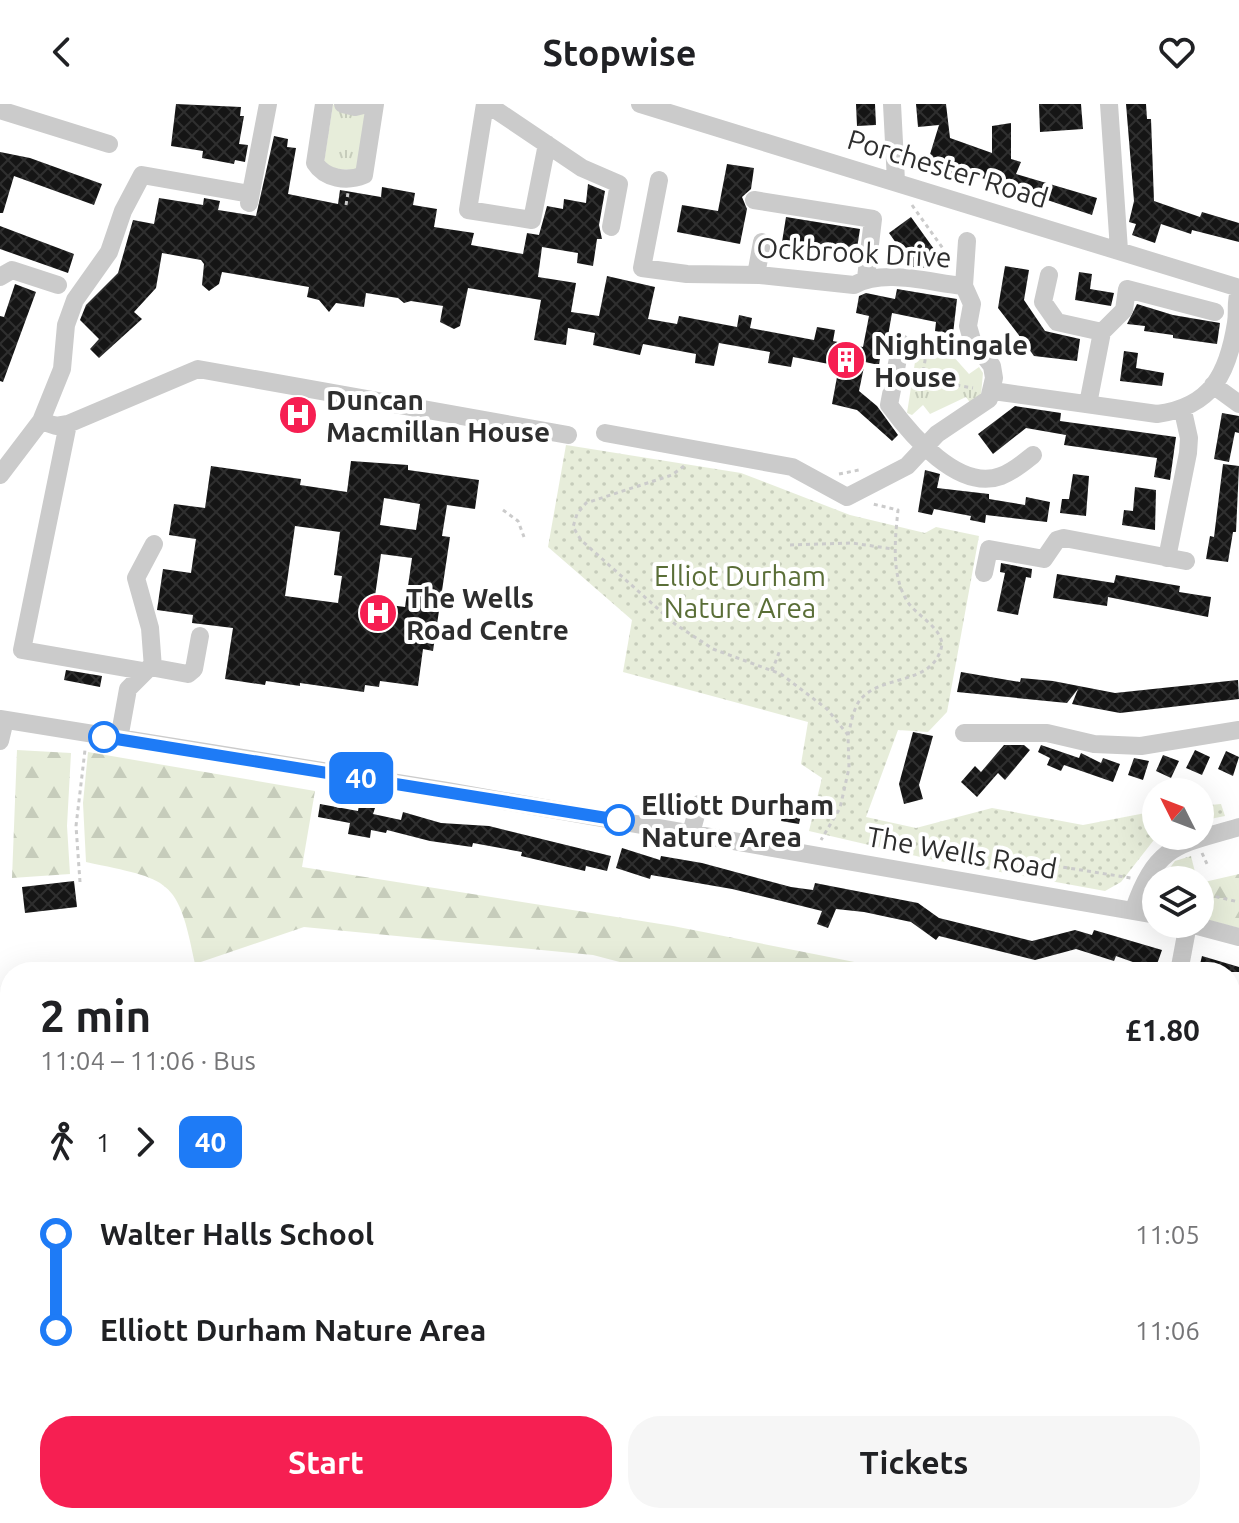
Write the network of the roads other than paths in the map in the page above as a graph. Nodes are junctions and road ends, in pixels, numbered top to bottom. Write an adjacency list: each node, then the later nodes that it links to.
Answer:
1 (268, 104): 37 (street)
2 (324, 104): 5 (street)
3 (343, 104): 4 (street)
4 (367, 104)
5 (375, 104)
6 (486, 104): 13 (street); 13 (street)
7 (640, 104): 11 (street, Porchester Road)
8 (892, 104): 15 (street)
9 (1109, 104): 20 (street)
10 (0, 110): 12 (street)
11 (675, 110): 15 (street, Porchester Road)
12 (109, 144)
13 (547, 144): 17 (street)
14 (659, 180): 21 (street, Ockbrook Drive)
15 (896, 181): 20 (street, Porchester Road)
16 (754, 200): 24 (street)
17 (611, 227)
18 (967, 241): 26 (street)
19 (762, 242): 21 (street)
20 (1119, 250): 27 (street, Porchester Road)
21 (756, 275): 24 (street, Ockbrook Drive)
22 (1049, 275): 29 (street)
23 (0, 277): 25 (street)
24 (866, 278): 26 (street, Ockbrook Drive)
25 (58, 285)
26 (964, 286): 33 (street, Ockbrook Drive)
27 (1239, 290): 31 (street)
28 (1215, 312): 29 (street)
29 (1102, 332): 34 (street)
30 (901, 343): 41 (street)
31 (1235, 349): 32 (street)
32 (1213, 385): 35 (street); 36 (street)
33 (993, 391): 34 (street); 41 (street)
34 (1088, 404): 36 (street)
35 (1239, 404)
36 (1183, 411): 45 (street)
37 (41, 421): 38 (street); 43 (street)
38 (68, 424): 40 (street); 49 (street)
39 (605, 433): 41 (street)
40 (568, 435)
41 (926, 444): 42 (street)
42 (1033, 455)
43 (0, 475)
44 (154, 544): 49 (street)
45 (1167, 558): 46 (street); 47 (street)
46 (1186, 561)
47 (984, 570)
48 (200, 636): 49 (street)
49 (148, 669): 53 (street)
50 (3, 720): 53 (street, The Wells Road); 54 (street)
51 (1239, 730): 52 (street)
52 (964, 733)
53 (119, 739): 57 (street, The Wells Road)
54 (0, 741)
55 (699, 804): 57 (street)
56 (1239, 827): 58 (street)
57 (691, 833): 58 (street, The Wells Road)
58 (1134, 909): 59 (street, The Wells Road)
59 (1142, 911)
60 (1214, 930): 61 (street)
61 (1239, 937)
62 (1186, 938): 63 (street)
63 (1181, 962)

